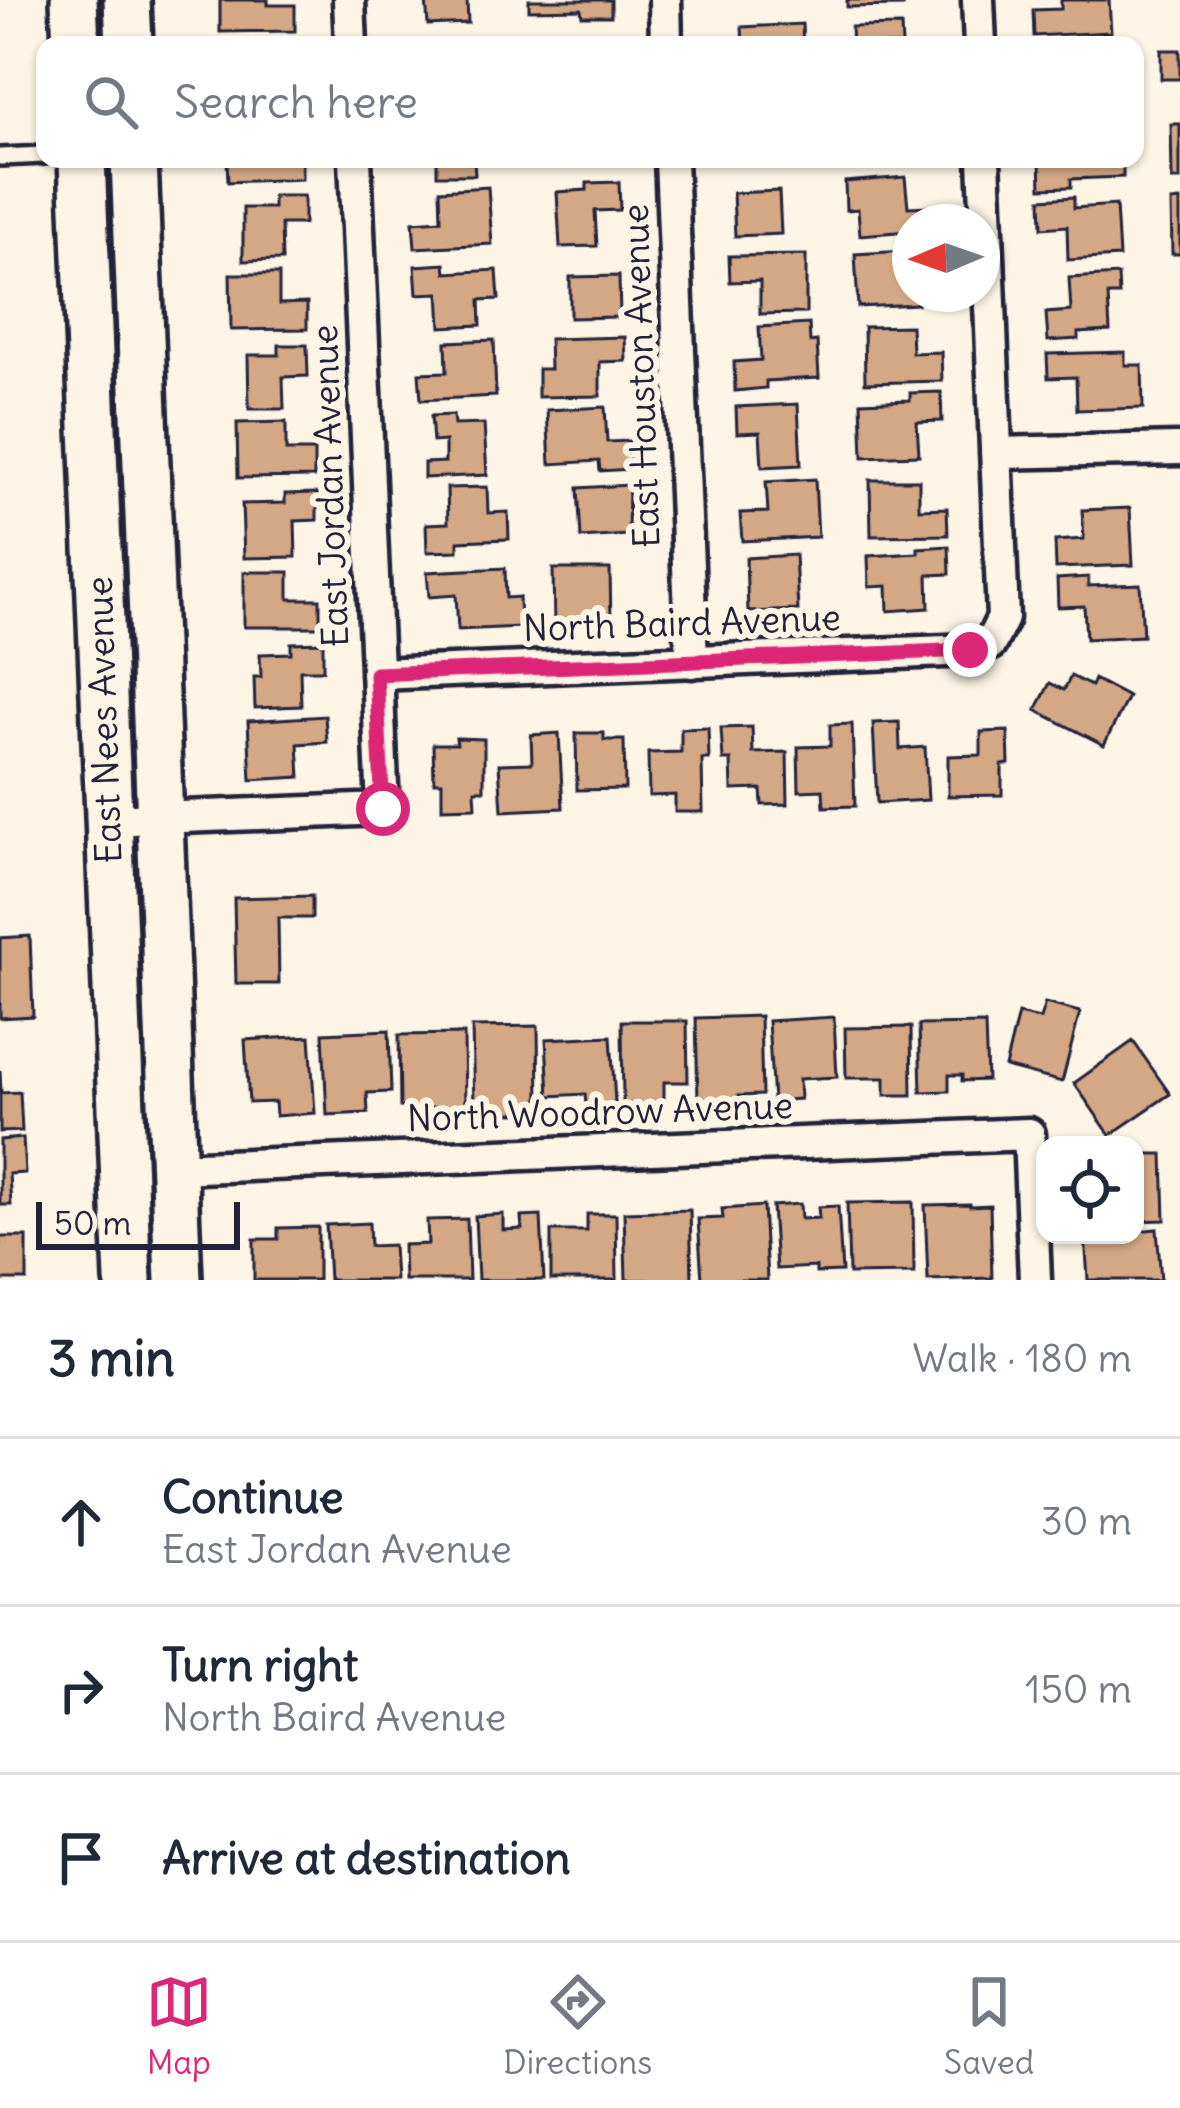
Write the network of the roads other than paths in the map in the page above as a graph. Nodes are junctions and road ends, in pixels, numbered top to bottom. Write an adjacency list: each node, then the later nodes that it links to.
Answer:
1 (74, 0): 7 (main road)
2 (101, 0): 8 (main road)
3 (127, 0): 9 (main road)
4 (349, 0): 10 (street)
5 (664, 0): 11 (street)
6 (978, 0): 12 (street)
7 (76, 36)
8 (103, 36)
9 (129, 36)
10 (350, 36)
11 (666, 36)
12 (980, 36)
13 (36, 155): 14 (lane)
14 (0, 157)
15 (82, 168): 25 (main road, East Nees Avenue)
16 (355, 168): 23 (street, East Jordan Avenue)
17 (671, 168): 22 (street, East Houston Avenue)
18 (984, 168): 21 (street)
19 (132, 172): 24 (main road, East Nees Avenue)
20 (1180, 449): 21 (street)
21 (996, 453): 22 (street, North Baird Avenue)
22 (692, 662): 23 (street, North Baird Avenue)
23 (376, 674): 24 (street, East Jordan Avenue)
24 (160, 818): 25 (street); 26 (main road, East Nees Avenue)
25 (108, 820): 27 (main road, East Nees Avenue)
26 (174, 1168): 28 (main road, East Nees Avenue); 29 (street, North Woodrow Avenue)
27 (128, 1280)
28 (178, 1280)
29 (1035, 1280)

